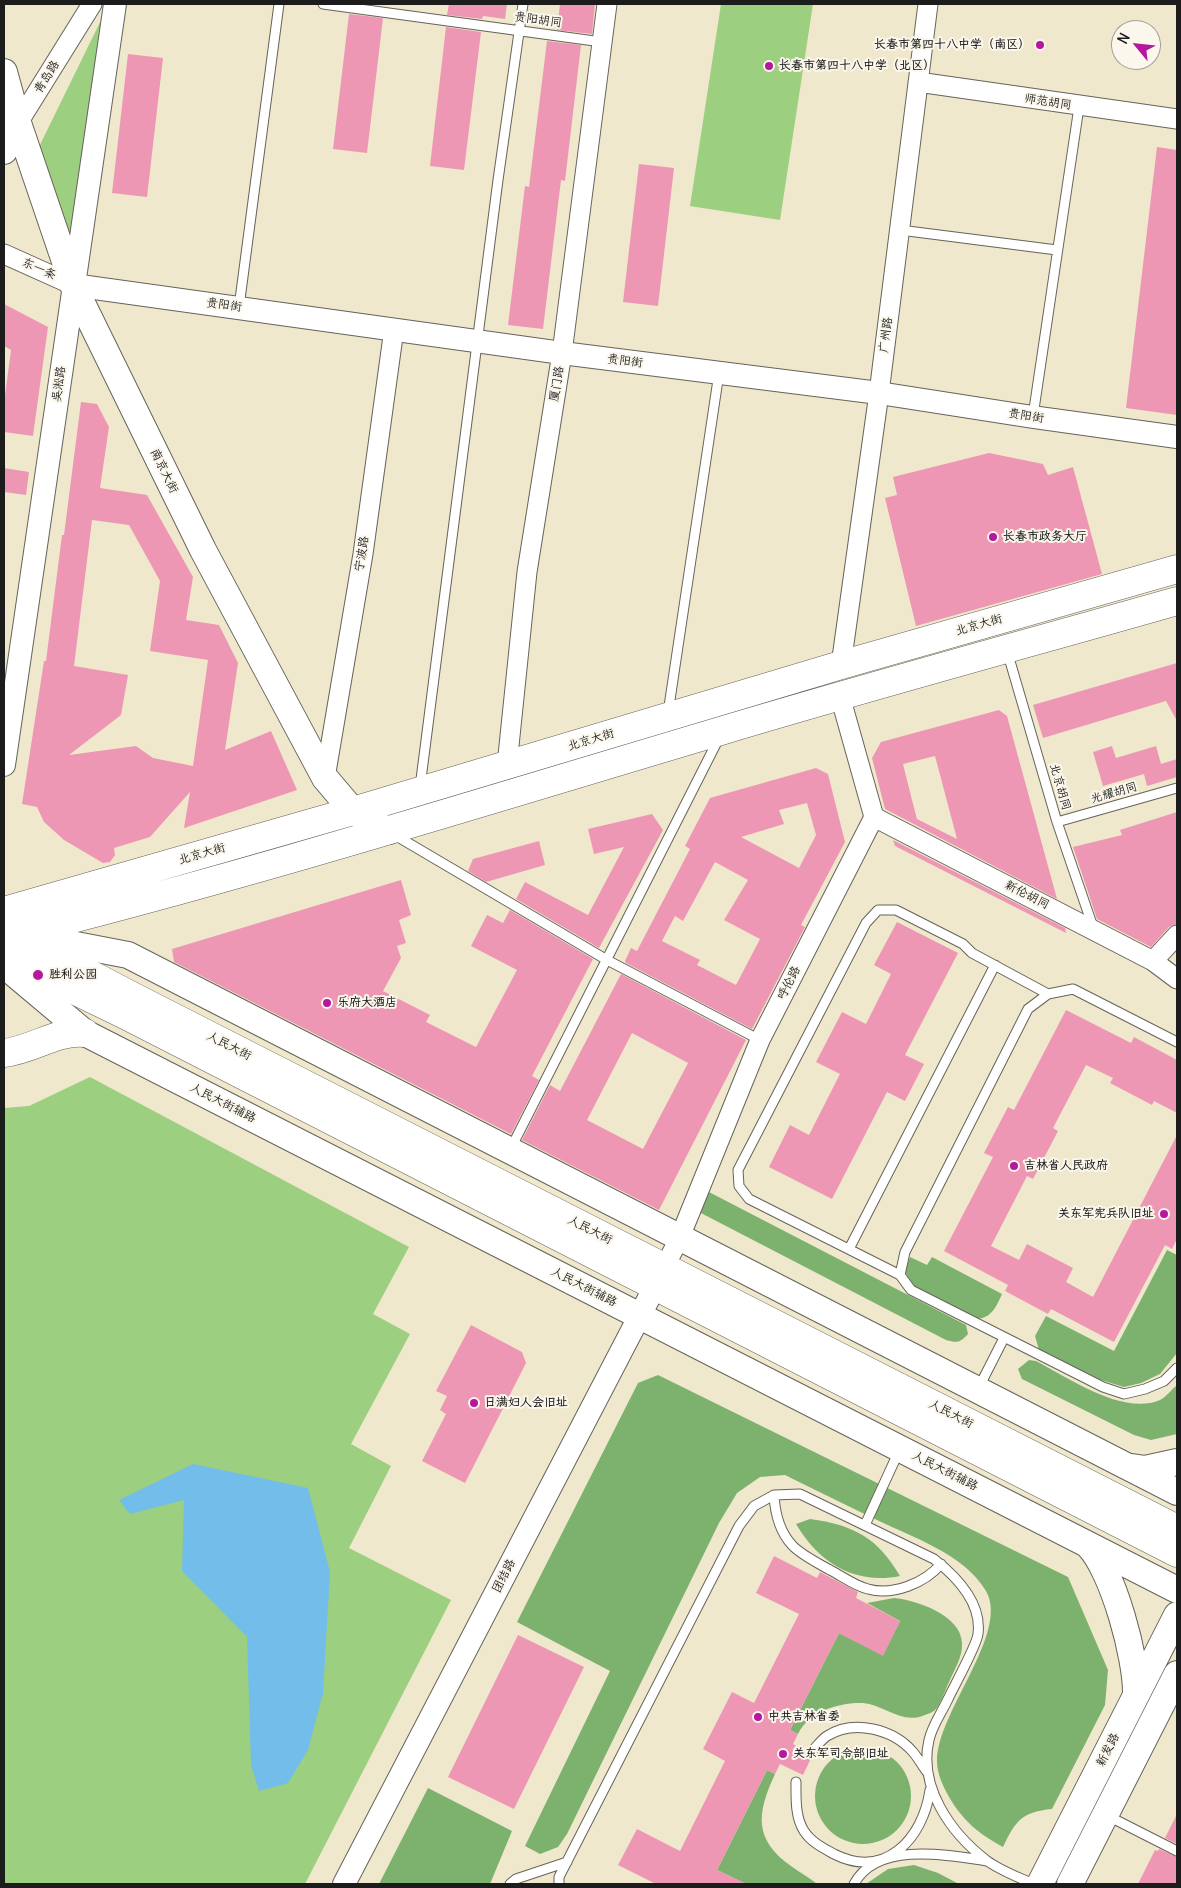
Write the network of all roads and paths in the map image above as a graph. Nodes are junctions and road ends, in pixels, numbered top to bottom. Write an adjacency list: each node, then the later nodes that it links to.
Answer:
1 (92, 4): 14 (street, 青岛路)
2 (115, 4): 19 (street, 吴淞路)
3 (279, 4): 20 (lane)
4 (323, 4): 8 (lane, 贵阳胡同)
5 (523, 4): 8 (lane)
6 (607, 4): 9 (street, 厦门路)
7 (928, 4): 11 (street, 广州路)
8 (519, 30): 9 (lane, 贵阳胡同); 22 (lane)
9 (602, 42): 23 (street, 厦门路)
10 (4, 72): 14 (main road, 南京大街)
11 (918, 82): 12 (street, 师范胡同); 16 (street, 广州路)
12 (1079, 107): 13 (street, 师范胡同); 17 (lane)
13 (1177, 119)
14 (18, 123): 15 (main road, 青岛路); 19 (main road, 南京大街)
15 (4, 151)
16 (900, 230): 17 (lane); 25 (street, 广州路)
17 (1057, 250): 26 (lane)
18 (4, 254): 19 (street, 东一条)
19 (73, 285): 20 (street, 贵阳街); 35 (street, 吴淞路); 37 (main road, 南京大街)
20 (239, 307): 21 (street, 贵阳街)
21 (394, 329): 22 (street, 贵阳街); 37 (street, 宁波路)
22 (476, 341): 23 (street, 贵阳街); 39 (lane)
23 (562, 353): 24 (street, 贵阳街); 36 (street, 厦门路)
24 (720, 372): 25 (street, 贵阳街); 33 (lane)
25 (879, 393): 26 (street, 贵阳街); 31 (street, 广州路)
26 (1033, 417): 27 (street, 贵阳街)
27 (1177, 437)
28 (1177, 568): 31 (main road, 北京大街)
29 (1177, 601): 30 (main road)
30 (1007, 650): 32 (main road); 42 (lane, 北京胡同)
31 (841, 665): 33 (main road, 北京大街)
32 (840, 696): 34 (main road); 41 (street)
33 (667, 717): 36 (main road, 北京大街)
34 (724, 730): 43 (main road); 47 (lane)
35 (4, 765)
36 (507, 765): 39 (main road, 北京大街)
37 (325, 778): 40 (main road, 南京大街)
38 (1177, 788): 42 (lane, 光耀胡同)
39 (420, 791): 40 (main road, 北京大街)
40 (353, 811): 43 (main road, 南京大街); 45 (main road, 北京大街)
41 (874, 816): 44 (street, 新伦胡同); 54 (street, 呼伦路)
42 (1058, 822): 44 (lane, 北京胡同)
43 (389, 832): 45 (main road); 47 (lane)
44 (1094, 930): 48 (street, 新伦胡同)
45 (6, 933): 57 (main road); 61 (main road, 人民大街)
46 (1177, 935): 48 (street)
47 (607, 960): 54 (lane); 57 (lane)
48 (1153, 961): 51 (street, 新伦胡同)
49 (4, 965): 53 (main road, 人民大街辅路)
50 (995, 965): 52 (lane); 59 (lane); 59 (lane)
51 (1177, 979)
52 (1048, 994): 55 (lane); 60 (lane)
53 (85, 1033): 56 (main road); 62 (main road, 人民大街辅路)
54 (760, 1040): 58 (street, 呼伦路)
55 (1177, 1042)
56 (4, 1053)
57 (509, 1150): 58 (main road)
58 (680, 1237): 61 (street, 呼伦路); 65 (main road)
59 (848, 1249): 60 (lane)
60 (900, 1275): 63 (lane)
61 (660, 1277): 62 (street, 团结路); 72 (main road, 人民大街); 74 (main road, 人民大街)
62 (639, 1315): 66 (main road, 人民大街辅路); 89 (street, 团结路)
63 (1004, 1338): 64 (lane); 65 (lane)
64 (1177, 1368)
65 (978, 1390): 68 (main road)
66 (901, 1449): 71 (lane); 73 (main road, 人民大街辅路)
67 (1177, 1462): 68 (main road)
68 (1126, 1466): 69 (main road)
69 (1177, 1492)
70 (774, 1495): 71 (lane); 75 (lane); 88 (lane)
71 (865, 1525): 75 (lane)
72 (1177, 1530)
73 (1087, 1544): 76 (main road, 人民大街辅路); 79 (main road)
74 (1177, 1552)
75 (941, 1564): 82 (lane)
76 (1177, 1590)
77 (1177, 1615): 79 (main road, 新发路)
78 (1177, 1674): 80 (main road)
79 (1136, 1697): 94 (main road, 新发路)
80 (1168, 1702): 84 (main road)
81 (812, 1750): 82 (lane)
82 (930, 1781): 86 (lane); 87 (lane)
83 (796, 1782): 86 (lane)
84 (1106, 1814): 85 (lane); 95 (main road)
85 (1177, 1851)
86 (889, 1858): 87 (lane); 92 (lane)
87 (987, 1861): 93 (lane)
88 (567, 1862): 90 (lane); 91 (lane)
89 (344, 1884)
90 (510, 1884)
91 (559, 1884)
92 (854, 1884)
93 (1033, 1884)
94 (1040, 1884)
95 (1070, 1884)

